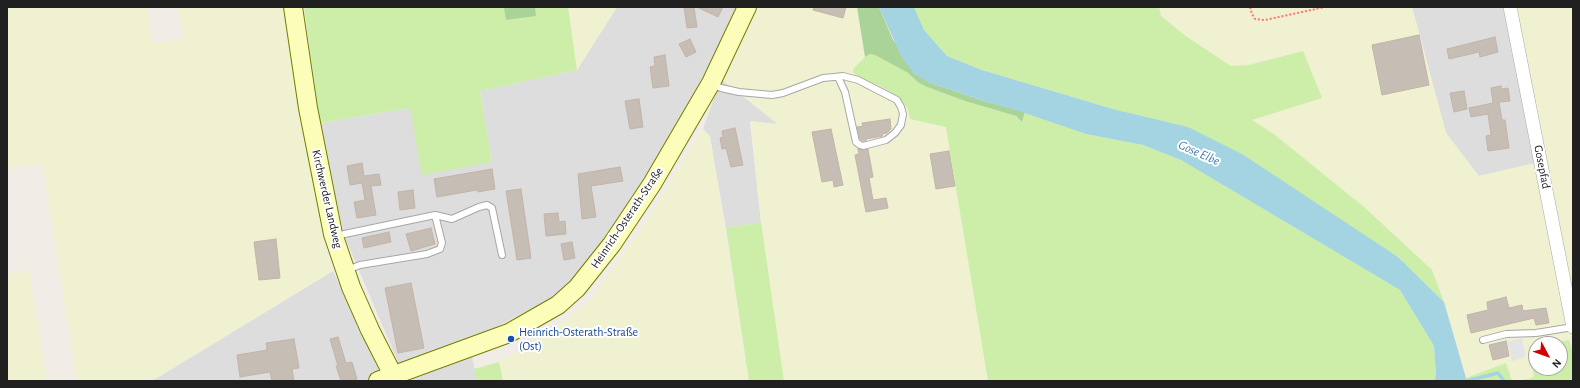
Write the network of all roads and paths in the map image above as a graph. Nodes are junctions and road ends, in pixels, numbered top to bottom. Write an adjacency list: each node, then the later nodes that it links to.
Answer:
1 (293, 7): 9 (street, Kirchwerder Landweg)
2 (747, 7): 7 (street, Heinrich-Osterath-Straße)
3 (1250, 7): 4 (path)
4 (1324, 7)
5 (1510, 7): 12 (street, Gosepfad)
6 (838, 77): 6 (lane); 7 (lane)
7 (711, 83): 14 (street, Heinrich-Osterath-Straße)
8 (435, 215): 9 (lane); 10 (lane); 11 (lane)
9 (334, 237): 11 (street, Kirchwerder Landweg)
10 (502, 255)
11 (345, 271): 14 (street, Kirchwerder Landweg)
12 (1573, 327): 13 (lane)
13 (1483, 340)
14 (389, 379)

